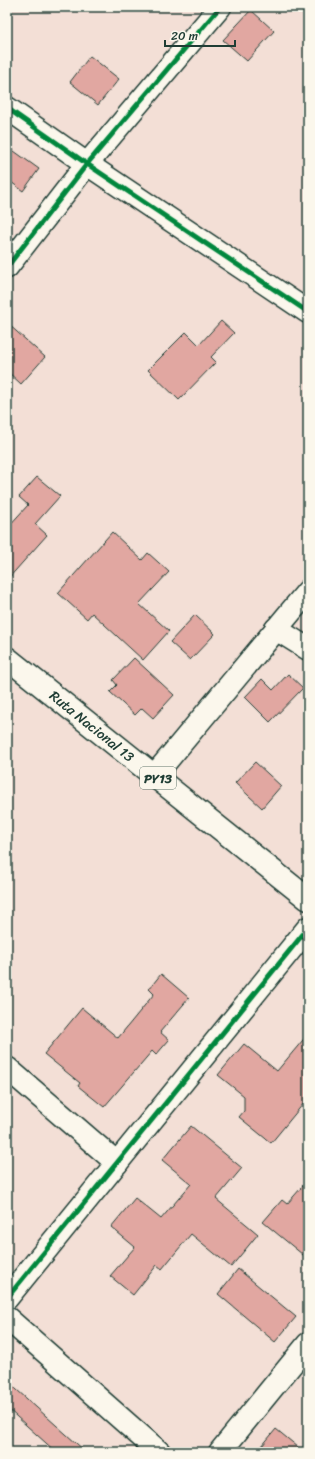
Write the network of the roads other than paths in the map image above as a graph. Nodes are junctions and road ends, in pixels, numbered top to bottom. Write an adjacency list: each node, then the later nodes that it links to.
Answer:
1 (220, 7): 3 (main road)
2 (7, 108): 3 (main road)
3 (87, 164): 4 (main road); 5 (main road)
4 (7, 267)
5 (308, 312)
6 (308, 590): 7 (main road)
7 (276, 628): 8 (main road); 10 (main road)
8 (308, 650)
9 (7, 658): 10 (main road, Ruta Nacional 13 / PY13)
10 (154, 776): 11 (main road, Ruta Nacional 13 / PY13)
11 (308, 899)
12 (308, 928): 14 (main road)
13 (7, 1068): 14 (main road)
14 (117, 1163): 15 (main road)
15 (7, 1298)
16 (7, 1318): 18 (main road)
17 (308, 1344): 19 (main road)
18 (160, 1452)
19 (220, 1452)

